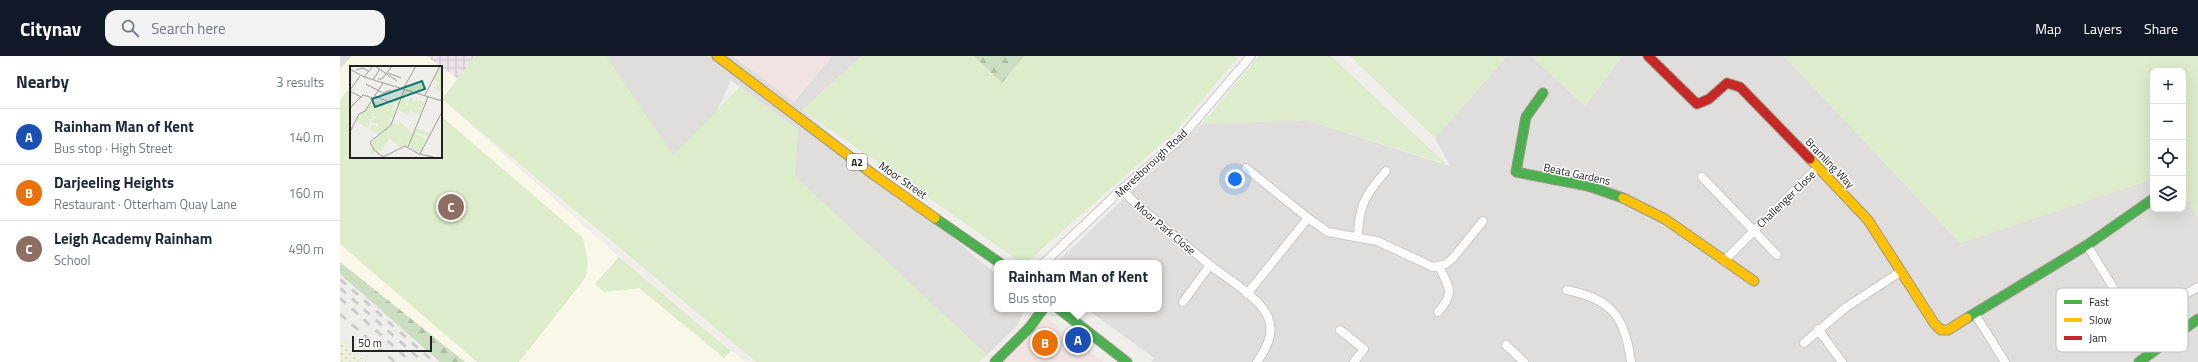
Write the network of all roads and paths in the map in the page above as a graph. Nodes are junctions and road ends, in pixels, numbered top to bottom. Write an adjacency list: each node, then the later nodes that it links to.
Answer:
1 (717, 56): 17 (street, Moor Street / A2)
2 (1251, 56): 9 (street, Meresborough Road)
3 (1648, 56): 6 (street, Bramling Way)
4 (1543, 93): 19 (street, Beata Gardens)
5 (1246, 168): 11 (street)
6 (1817, 168): 13 (street, Challenger Close); 22 (street, Bramling Way)
7 (1386, 171): 14 (street)
8 (1702, 177): 13 (street)
9 (1122, 189): 18 (street, Meresborough Road); 20 (street, Moor Park Close)
10 (2150, 201): 15 (street, Bramling Way)
11 (1308, 218): 14 (street); 28 (street)
12 (1483, 221): 21 (street)
13 (1754, 230): 16 (street); 19 (street)
14 (1358, 236): 21 (street)
15 (2088, 245): 25 (street); 33 (street, Bramling Way)
16 (1777, 255)
17 (996, 260)
18 (1047, 260)
19 (1724, 261): 23 (street, Beata Gardens)
20 (1210, 265): 28 (street, Moor Park Close); 29 (street)
21 (1439, 267): 32 (street)
22 (1900, 272): 33 (street, Bramling Way); 36 (street)
23 (1754, 281)
24 (2198, 287): 27 (street)
25 (2114, 288)
26 (1567, 290): 46 (street)
27 (2188, 293)
28 (1247, 294): 43 (street, Moor Park Close)
29 (1183, 302)
30 (1041, 312): 41 (street)
31 (1063, 312): 42 (street)
32 (1438, 312)
33 (1975, 314): 48 (street)
34 (2198, 319): 35 (street)
35 (2188, 326)
36 (1818, 329): 38 (street); 47 (street)
37 (1340, 330): 44 (street)
38 (1804, 343)
39 (1506, 345): 45 (street)
40 (2153, 352): 49 (street)
41 (995, 362)
42 (1127, 362)
43 (1257, 362)
44 (1354, 362)
45 (1524, 362)
46 (1631, 362)
47 (1842, 362)
48 (2005, 362)
49 (2139, 362)

